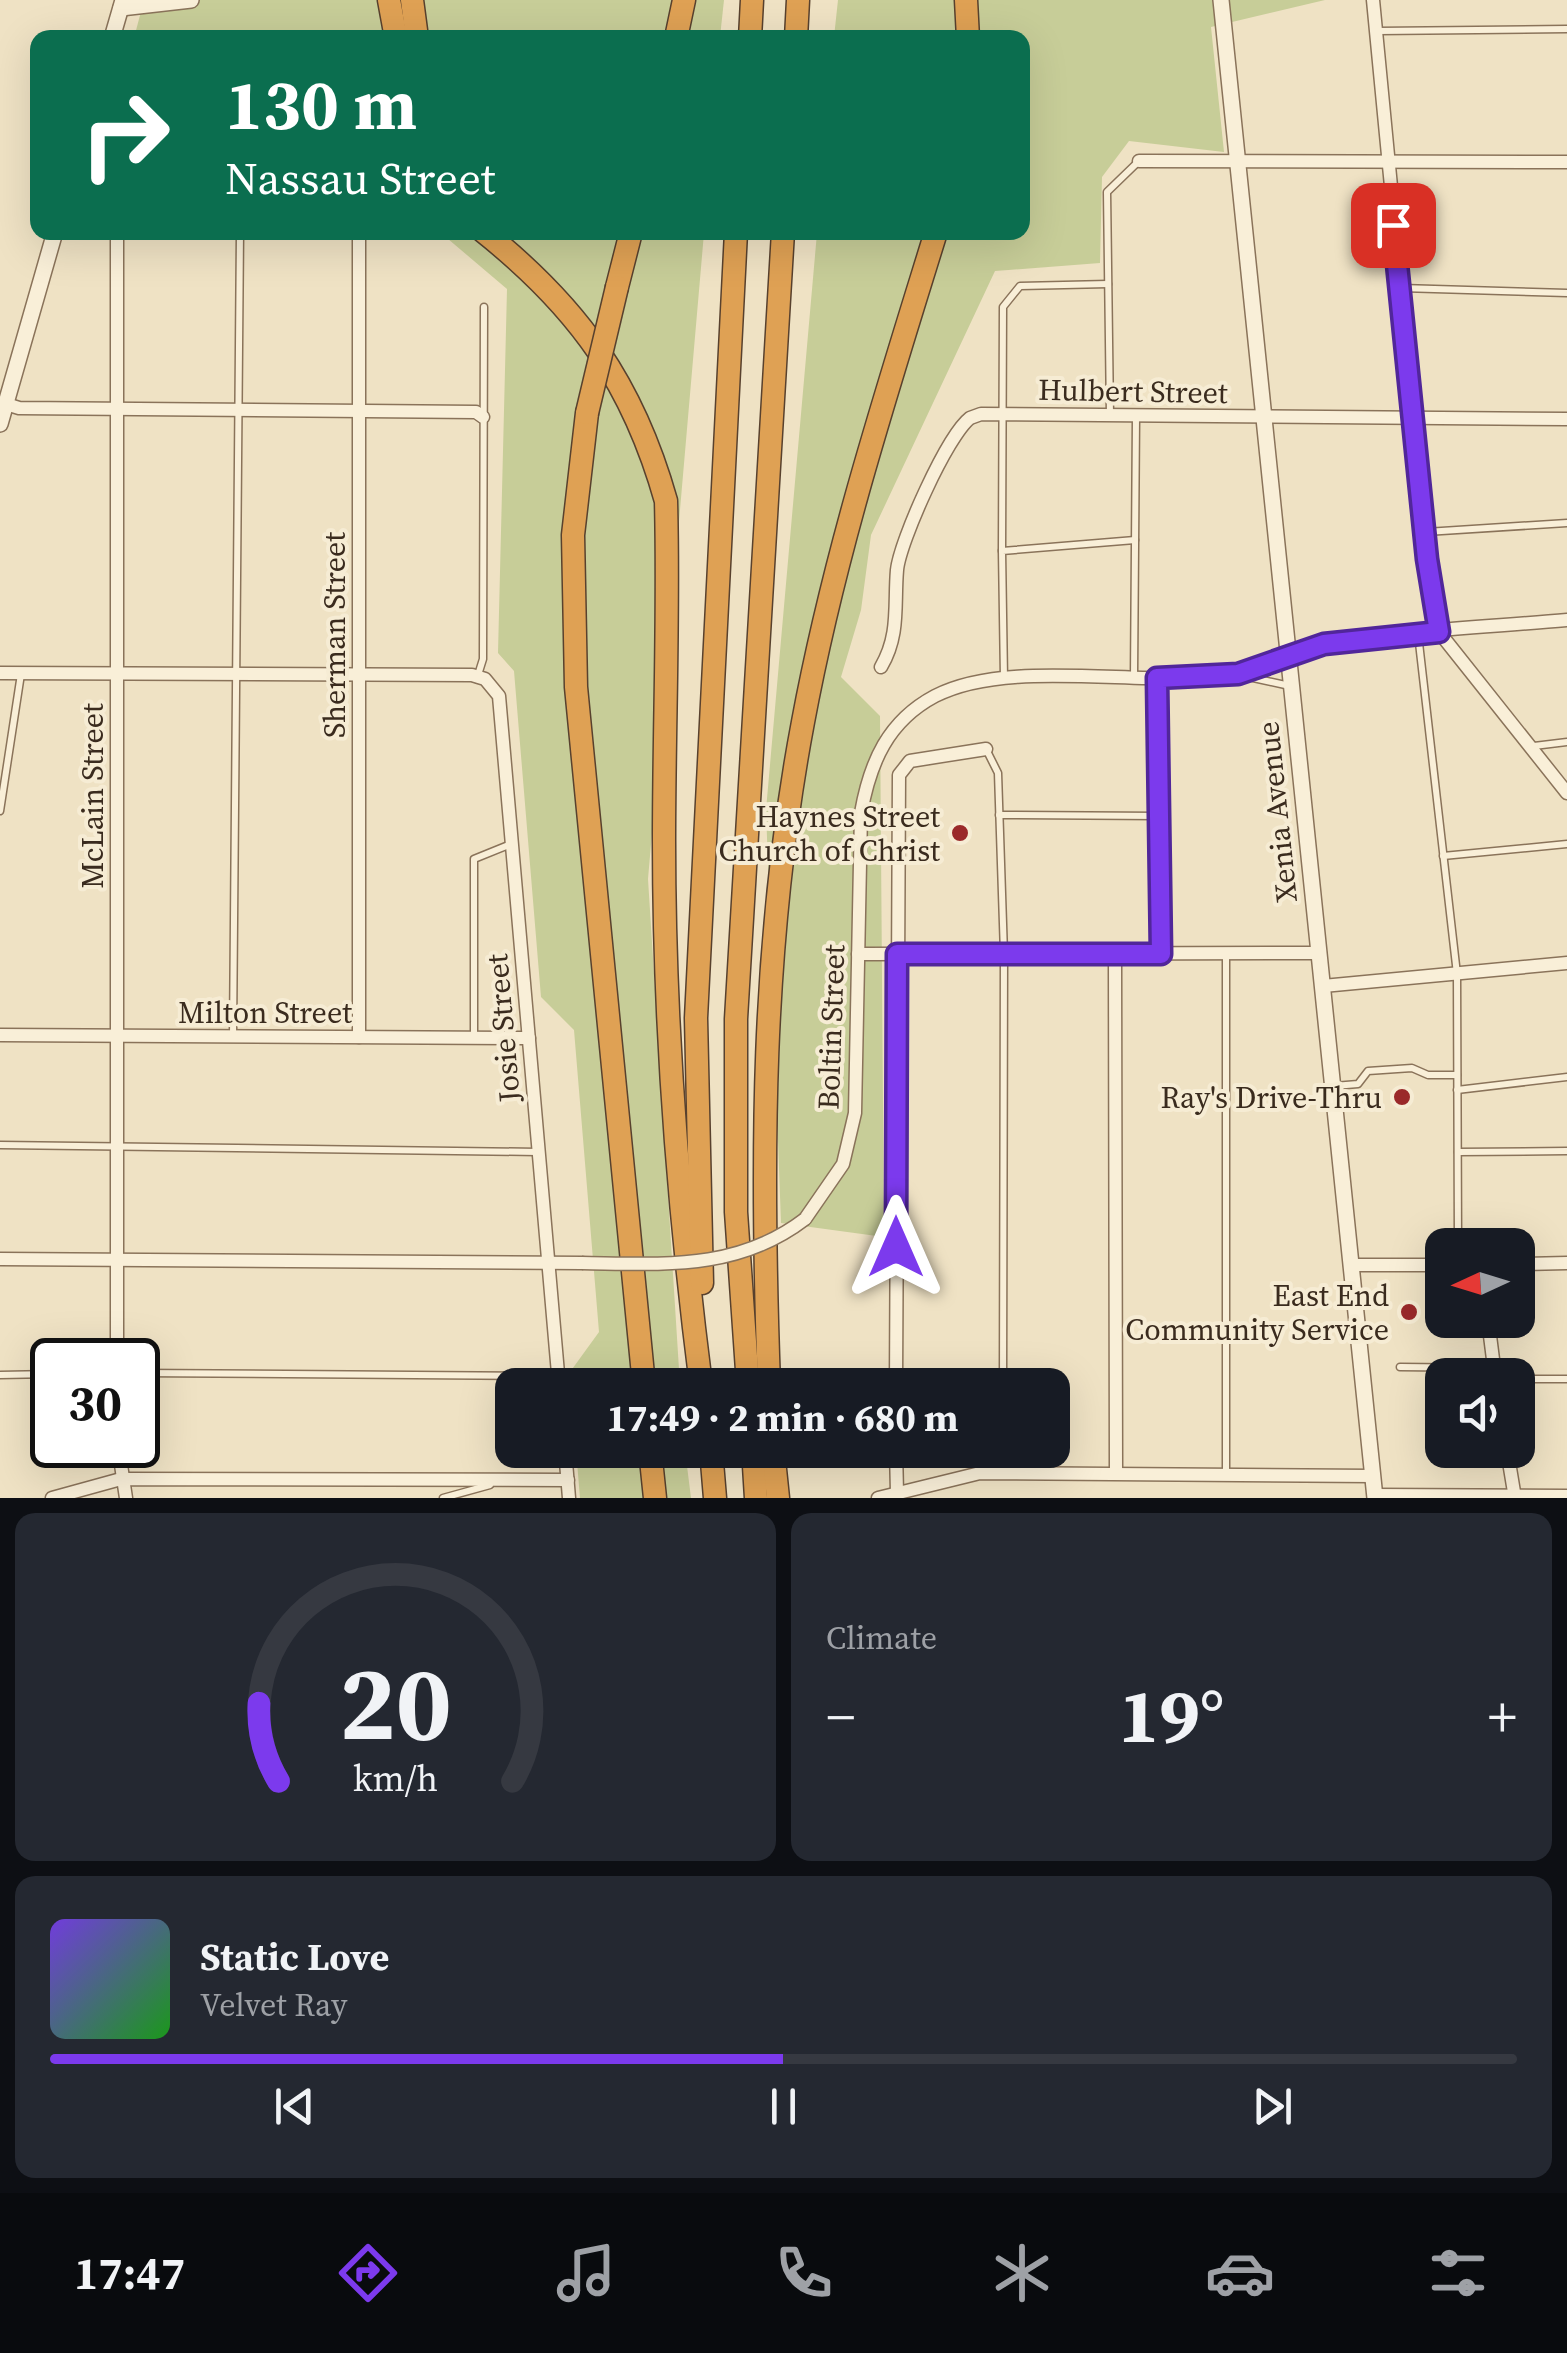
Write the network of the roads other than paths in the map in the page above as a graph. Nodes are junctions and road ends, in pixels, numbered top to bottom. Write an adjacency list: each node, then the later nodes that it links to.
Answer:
1 (191, 0): 9 (street)
2 (389, 0): 13 (highway)
3 (412, 0): 14 (highway)
4 (752, 0): 16 (highway)
5 (798, 0): 17 (highway)
6 (966, 0): 18 (highway)
7 (1222, 0): 21 (street, Xenia Avenue)
8 (1373, 0): 19 (street)
9 (122, 4): 12 (street)
10 (683, 4): 15 (highway)
11 (1567, 29): 19 (lane)
12 (114, 30)
13 (395, 30)
14 (416, 30)
15 (676, 30)
16 (750, 30)
17 (796, 30)
18 (968, 30)
19 (1374, 31): 22 (street)
20 (1138, 162): 21 (street); 33 (lane)
21 (1238, 162): 22 (street); 45 (street, Xenia Avenue)
22 (1386, 162): 23 (street); 34 (street)
23 (1567, 162)
24 (54, 240): 37 (street)
25 (117, 240): 38 (street, McLain Street)
26 (240, 240): 39 (lane)
27 (359, 240): 40 (street, Sherman Street)
28 (492, 240): 116 (highway)
29 (629, 240): 115 (highway, bridge)
30 (736, 240): 117 (highway)
31 (784, 240): 118 (highway)
32 (934, 240): 119 (highway)
33 (1108, 284): 41 (lane); 42 (lane)
34 (1400, 288): 35 (lane); 46 (street)
35 (1567, 293)
36 (484, 307): 43 (lane)
37 (6, 404): 38 (street); 48 (street)
38 (117, 410): 39 (street); 60 (street, McLain Street)
39 (240, 410): 40 (street); 63 (lane)
40 (359, 411): 43 (street); 61 (street, Sherman Street)
41 (1001, 414): 42 (street, Hulbert Street); 52 (lane); 57 (street, Hulbert Street)
42 (1110, 416): 44 (street, Hulbert Street)
43 (484, 417): 64 (lane)
44 (1136, 417): 45 (street, Hulbert Street); 51 (lane)
45 (1264, 418): 46 (street, Hulbert Street); 56 (street, Xenia Avenue)
46 (1413, 419): 47 (street, Hulbert Street); 50 (street)
47 (1567, 420)
48 (0, 424)
49 (1567, 523): 50 (lane)
50 (1424, 532): 54 (street)
51 (1135, 540): 52 (lane); 66 (lane)
52 (1002, 551): 67 (lane)
53 (1567, 620): 54 (street, Boltin Street)
54 (1439, 632): 55 (street, Boltin Street); 70 (street)
55 (1418, 634): 56 (street, Boltin Street); 78 (lane)
56 (1288, 653): 62 (street, Boltin Street); 68 (street, Xenia Avenue)
57 (881, 668)
58 (0, 673): 59 (street)
59 (21, 674): 60 (street); 73 (lane)
60 (117, 674): 63 (street); 90 (street, McLain Street)
61 (359, 674): 63 (street); 64 (street); 92 (street, Sherman Street)
62 (1238, 674): 65 (street, Boltin Street); 68 (lane)
63 (234, 675): 91 (lane)
64 (478, 676): 76 (street, Josie Street)
65 (1157, 678): 66 (street, Boltin Street); 75 (lane)
66 (1134, 679): 67 (street, Boltin Street)
67 (1004, 680): 80 (street, Boltin Street)
68 (1292, 687): 79 (street, Xenia Avenue)
69 (1567, 742): 70 (lane)
70 (1529, 747): 72 (street)
71 (986, 749): 74 (lane); 81 (street)
72 (1567, 793)
73 (0, 811)
74 (999, 816): 75 (lane); 82 (lane)
75 (1159, 816): 84 (lane)
76 (512, 844): 93 (lane); 94 (street, Josie Street)
77 (1567, 844): 78 (lane)
78 (1443, 856): 87 (lane)
79 (1320, 953): 85 (street); 88 (street, Xenia Avenue)
80 (858, 954): 81 (street); 107 (street, Boltin Street, bridge)
81 (897, 954): 82 (street); 120 (street)
82 (1004, 954): 83 (street); 121 (lane)
83 (1115, 954): 84 (street); 138 (street)
84 (1161, 954): 85 (street)
85 (1226, 954): 139 (lane)
86 (1567, 962): 87 (street)
87 (1457, 974): 88 (street); 95 (lane)
88 (1323, 986): 97 (street, Xenia Avenue)
89 (0, 1035): 90 (street, Milton Street)
90 (117, 1036): 91 (street, Milton Street); 99 (street, McLain Street)
91 (233, 1037): 92 (street, Milton Street)
92 (359, 1037): 93 (street, Milton Street)
93 (474, 1038): 94 (street, Milton Street)
94 (529, 1038): 102 (street, Josie Street)
95 (1458, 1076): 97 (lane); 98 (lane)
96 (1567, 1077): 98 (lane)
97 (1332, 1086): 111 (street, Xenia Avenue)
98 (1458, 1090): 103 (lane)
99 (117, 1144): 100 (lane); 102 (lane); 106 (street, McLain Street)
100 (0, 1145)
101 (1567, 1151): 103 (lane)
102 (539, 1152): 107 (street, Josie Street)
103 (1458, 1152): 104 (lane)
104 (1458, 1228)
105 (0, 1259): 106 (street, Boltin Street)
106 (118, 1260): 107 (street, Boltin Street); 112 (street, McLain Street)
107 (549, 1263): 114 (street, Josie Street)
108 (1425, 1264): 111 (street)
109 (1535, 1264): 110 (street)
110 (1567, 1264)
111 (1350, 1265): 140 (street, Xenia Avenue)
112 (117, 1338)
113 (1400, 1367): 122 (lane)
114 (557, 1368)
115 (642, 1368)
116 (702, 1368)
117 (704, 1368)
118 (747, 1368)
119 (770, 1368)
120 (896, 1368)
121 (1003, 1368)
122 (1425, 1368)
123 (160, 1373): 126 (lane)
124 (30, 1374): 125 (lane)
125 (0, 1375)
126 (495, 1379)
127 (1535, 1379): 128 (lane)
128 (1567, 1380)
129 (120, 1468): 141 (street)
130 (567, 1468): 142 (street)
131 (652, 1468): 152 (highway)
132 (754, 1468): 153 (highway)
133 (775, 1468): 154 (highway)
134 (896, 1468): 144 (street)
135 (1003, 1468): 137 (lane)
136 (1510, 1468): 147 (street)
137 (1003, 1473): 138 (street); 144 (street)
138 (1116, 1473): 139 (street)
139 (1226, 1474): 140 (street)
140 (1372, 1476): 146 (street, Xenia Avenue)
141 (121, 1479): 143 (street); 148 (street); 149 (street)
142 (568, 1480): 143 (street); 151 (street)
143 (499, 1482): 150 (lane)
144 (896, 1496): 155 (street)
145 (1567, 1496): 147 (street)
146 (1375, 1497): 147 (street)
147 (1514, 1497)
148 (52, 1498)
149 (126, 1498)
150 (443, 1498)
151 (569, 1498)
152 (655, 1498)
153 (756, 1498)
154 (778, 1498)
155 (878, 1498)

